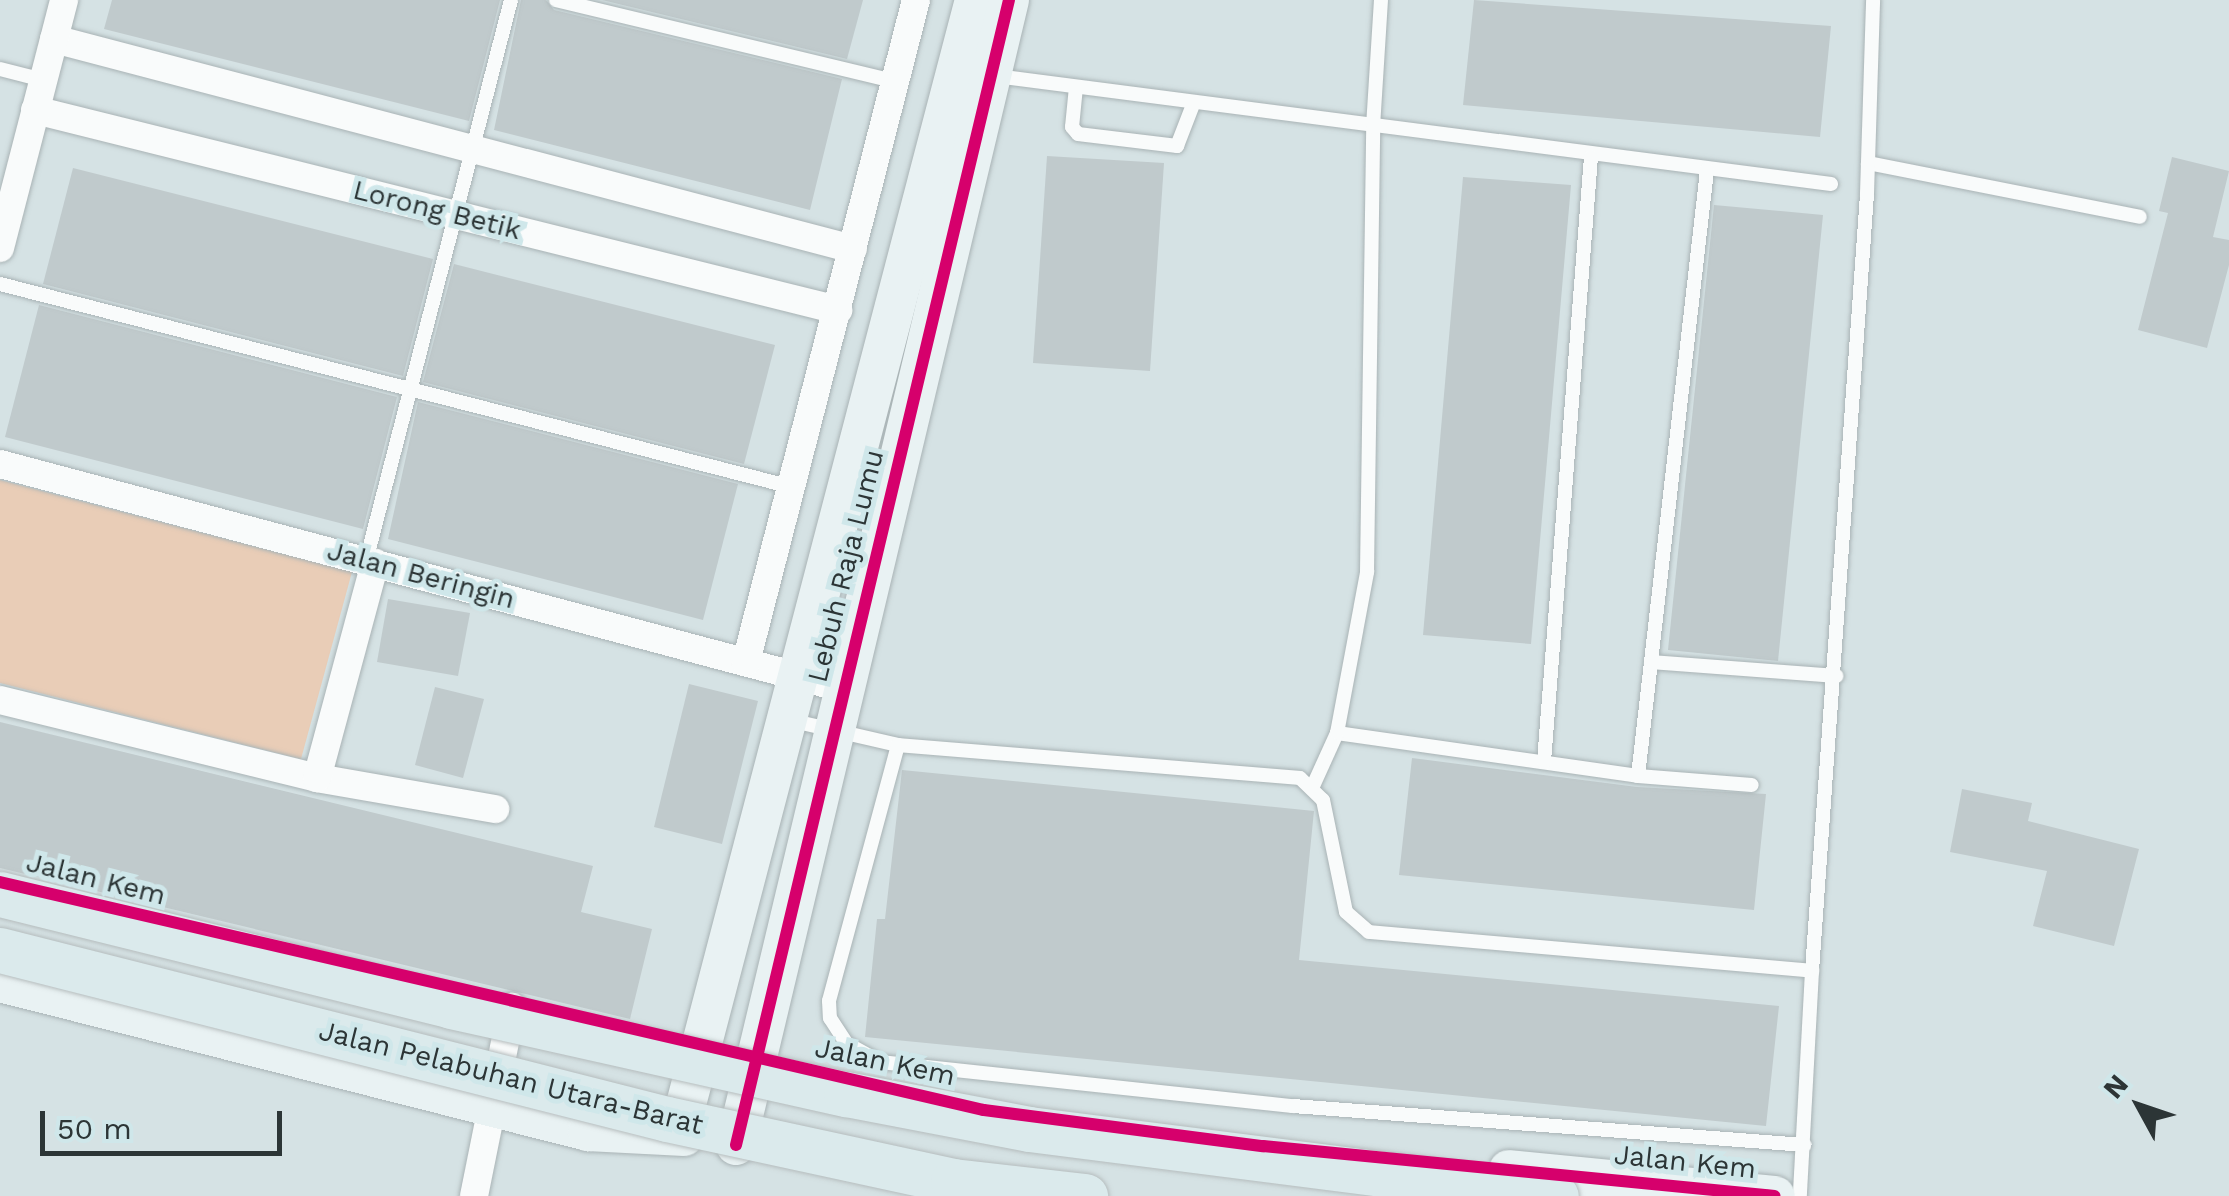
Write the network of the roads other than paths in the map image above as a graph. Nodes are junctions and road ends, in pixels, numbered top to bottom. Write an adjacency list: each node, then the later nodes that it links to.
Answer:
1 (64, 0): 9 (street)
2 (511, 0): 18 (lane)
3 (556, 0): 13 (lane)
4 (916, 0): 13 (street)
5 (975, 0): 11 (street, Lebuh Raja Lumu)
6 (1009, 0): 11 (street, Lebuh Raja Lumu)
7 (1382, 0): 17 (lane)
8 (1872, 0): 20 (lane)
9 (54, 39): 12 (street); 18 (street)
10 (0, 69): 12 (lane)
11 (974, 72): 14 (lane); 35 (street, Lebuh Raja Lumu); 37 (street, Lebuh Raja Lumu)
12 (43, 80): 16 (street)
13 (894, 81): 26 (street)
14 (1076, 87): 15 (lane); 15 (lane)
15 (1194, 102): 17 (lane)
16 (36, 110): 23 (street, Lorong Betik); 25 (street)
17 (1373, 127): 19 (lane); 41 (lane)
18 (474, 150): 23 (lane); 26 (street)
19 (1592, 157): 21 (lane); 43 (lane)
20 (1868, 163): 24 (lane); 36 (lane)
21 (1707, 170): 22 (lane); 34 (lane)
22 (1830, 184)
23 (457, 215): 28 (street, Lorong Betik); 29 (lane)
24 (2140, 217)
25 (0, 248)
26 (853, 249): 28 (street)
27 (0, 284): 29 (lane)
28 (838, 310): 31 (street)
29 (413, 392): 31 (lane); 32 (lane)
30 (0, 464): 32 (street, Jalan Beringin)
31 (792, 487): 33 (street)
32 (370, 562): 33 (street, Jalan Beringin); 45 (street)
33 (746, 662): 35 (street, Jalan Beringin)
34 (1651, 662): 36 (lane); 44 (lane)
35 (796, 676): 37 (street, Jalan Beringin); 39 (street, Lebuh Raja Lumu)
36 (1836, 676): 52 (lane)
37 (842, 688): 40 (street, Lebuh Raja Lumu)
38 (0, 700): 45 (street)
39 (785, 719): 40 (lane); 55 (street, Lebuh Raja Lumu)
40 (831, 731): 42 (lane); 56 (street, Lebuh Raja Lumu)
41 (1337, 732): 43 (lane); 47 (lane)
42 (898, 745): 47 (lane); 60 (lane)
43 (1544, 762): 44 (lane)
44 (1638, 776): 46 (lane)
45 (317, 778): 48 (street)
46 (1752, 785)
47 (1313, 786): 52 (lane)
48 (495, 809)
49 (0, 882): 54 (street, Jalan Kem)
50 (0, 894): 64 (main road, Jalan Pelabuhan Utara-Barat, bridge)
51 (0, 950): 63 (main road, Jalan Pelabuhan Utara-Barat, bridge)
52 (1812, 972): 60 (lane)
53 (0, 982): 57 (street)
54 (512, 1006): 55 (street, Jalan Kem); 57 (street)
55 (699, 1047): 56 (street, Jalan Kem); 58 (street, Lebuh Raja Lumu)
56 (752, 1059): 59 (street, Lebuh Raja Lumu); 65 (street, Jalan Kem)
57 (492, 1108): 58 (street); 61 (street)
58 (678, 1136): 59 (street)
59 (736, 1145): 62 (street)
60 (1805, 1145): 66 (lane)
61 (474, 1196)
62 (930, 1196)
63 (1085, 1196)
64 (1556, 1196)
65 (1775, 1196)
66 (1800, 1196)

